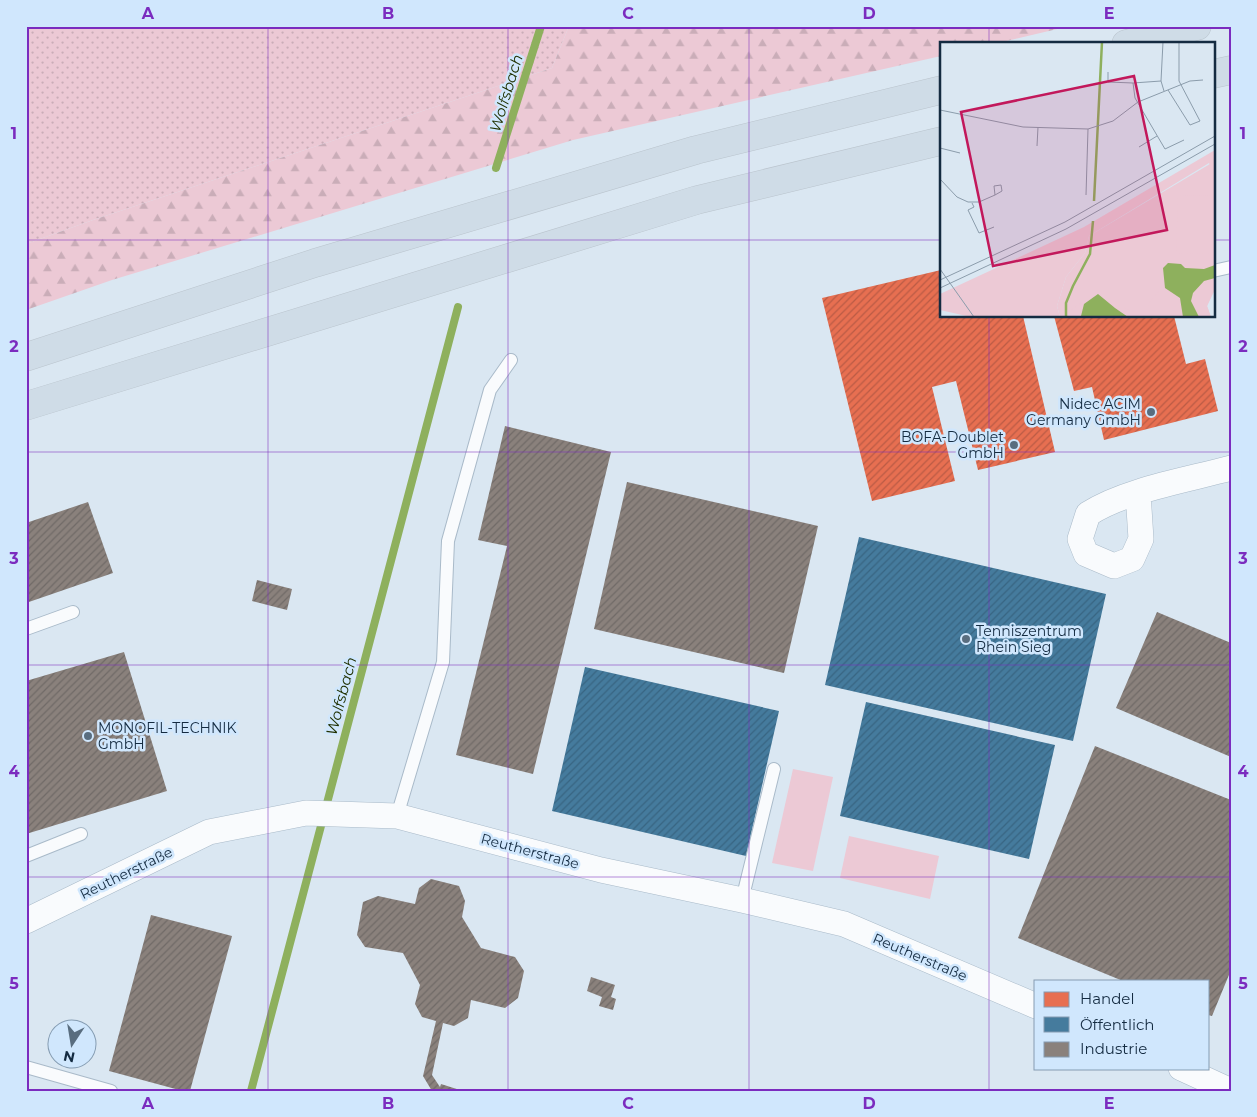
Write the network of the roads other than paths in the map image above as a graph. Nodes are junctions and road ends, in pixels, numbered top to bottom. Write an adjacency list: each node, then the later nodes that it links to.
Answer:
1 (1197, 26): 2 (highway)
2 (1134, 42)
3 (1231, 70): 4 (highway)
4 (1214, 74)
5 (940, 90): 9 (highway)
6 (940, 140): 11 (highway)
7 (1231, 267): 8 (lane)
8 (1214, 271)
9 (26, 357)
10 (511, 360): 17 (lane)
11 (26, 406)
12 (1231, 468): 13 (street)
13 (1138, 493)
14 (72, 612): 15 (lane)
15 (26, 629)
16 (774, 769): 20 (lane)
17 (397, 816): 20 (street, Reutherstraße); 21 (street, Reutherstraße)
18 (81, 834): 19 (lane)
19 (26, 856)
20 (742, 900): 22 (street, Reutherstraße)
21 (26, 921)
22 (1034, 1005)
23 (26, 1068): 25 (lane)
24 (1185, 1070): 26 (street)
25 (111, 1091)
26 (1231, 1091)

